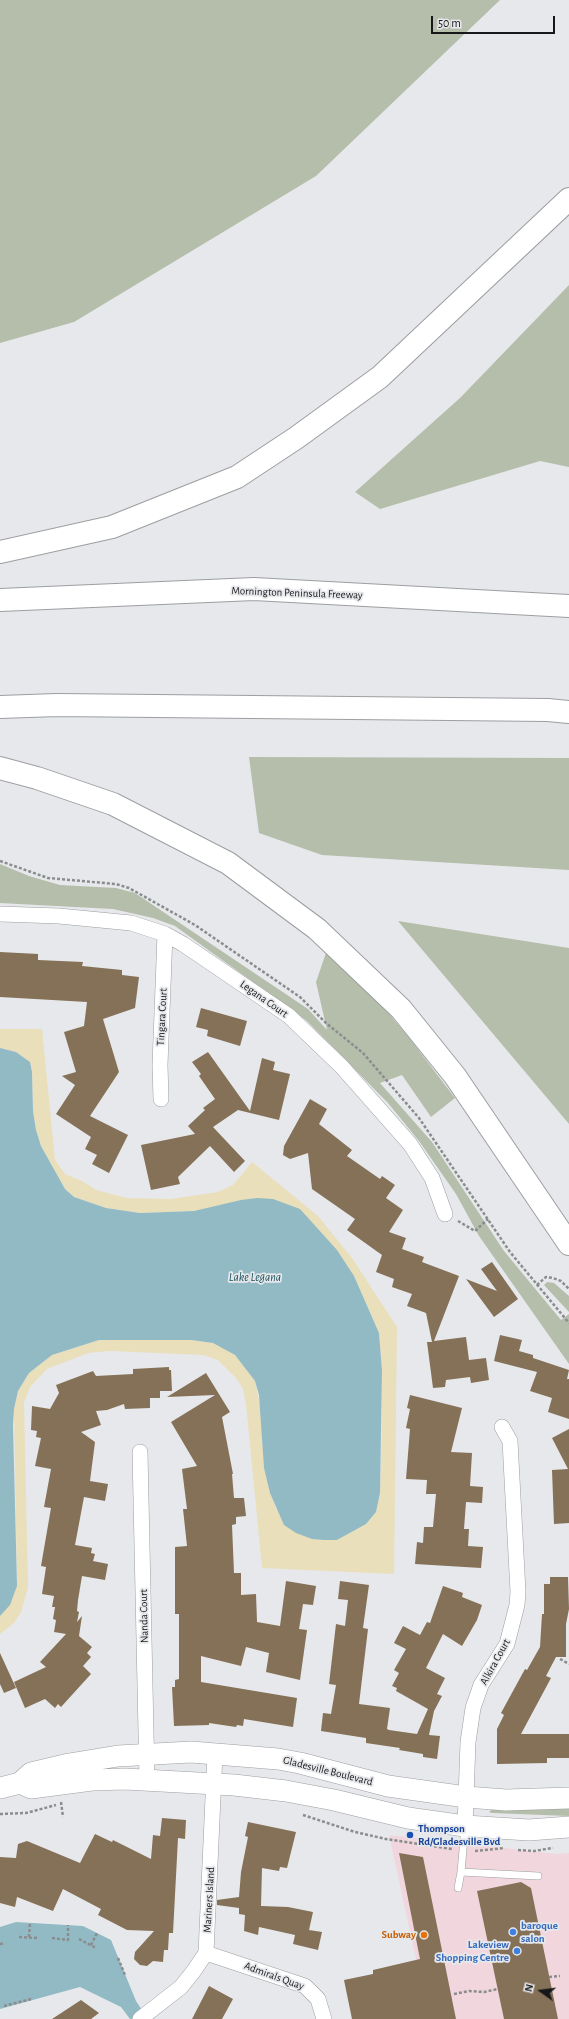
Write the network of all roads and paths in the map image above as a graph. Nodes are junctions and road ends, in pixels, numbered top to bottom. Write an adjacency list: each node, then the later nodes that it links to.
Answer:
1 (569, 199): 2 (highway)
2 (0, 552)
3 (0, 600): 4 (highway, Mornington Peninsula Freeway)
4 (569, 606)
5 (0, 707): 6 (highway)
6 (569, 712)
7 (0, 768): 13 (highway)
8 (0, 914): 9 (street, Legana Court)
9 (165, 934): 10 (street, Tingara Court); 11 (street, Legana Court)
10 (161, 1099)
11 (446, 1214): 12 (path)
12 (488, 1219)
13 (567, 1239)
14 (537, 1285): 15 (path)
15 (569, 1289)
16 (564, 1316): 17 (path)
17 (569, 1323)
18 (502, 1427): 29 (street, Alkira Court)
19 (140, 1452): 22 (street, Nanda Court)
20 (560, 1659): 21 (path)
21 (569, 1664)
22 (146, 1753): 23 (main road, Gladesville Boulevard); 24 (street, Nanda Court); 25 (main road, Gladesville Boulevard)
23 (215, 1753): 26 (street, Mariners Island); 29 (main road, Gladesville Boulevard)
24 (147, 1779): 25 (main road, Gladesville Boulevard); 26 (main road, Gladesville Boulevard)
25 (20, 1783): 27 (main road, Gladesville Boulevard)
26 (214, 1784): 36 (main road, Gladesville Boulevard); 57 (street, Mariners Island)
27 (0, 1788)
28 (60, 1797): 32 (path)
29 (466, 1797): 30 (main road, Gladesville Boulevard); 36 (street, Alkira Court)
30 (569, 1798)
31 (67, 1802): 32 (path)
32 (61, 1804): 34 (path); 35 (path)
33 (298, 1813): 41 (path)
34 (0, 1814)
35 (63, 1818)
36 (465, 1826): 37 (main road, Gladesville Boulevard); 41 (lane)
37 (569, 1827)
38 (558, 1847): 40 (path)
39 (509, 1848): 41 (path)
40 (513, 1849)
41 (463, 1850): 42 (lane)
42 (461, 1872): 43 (lane); 44 (lane)
43 (538, 1876)
44 (458, 1888)
45 (30, 1923): 49 (path)
46 (68, 1925): 51 (path)
47 (97, 1932): 55 (path)
48 (19, 1937): 49 (path)
49 (29, 1937): 50 (path)
50 (38, 1938)
51 (52, 1938)
52 (79, 1939): 55 (path)
53 (5, 1942): 54 (path)
54 (0, 1944)
55 (91, 1945): 56 (path)
56 (96, 1948)
57 (206, 1953): 66 (street); 67 (street, Admirals Quay)
58 (118, 1958): 59 (path)
59 (125, 1975)
60 (560, 1976): 61 (path)
61 (550, 1977)
62 (498, 1989): 63 (path)
63 (454, 1994)
64 (31, 1999): 65 (path)
65 (4, 2006)
66 (143, 2017)
67 (324, 2019)

